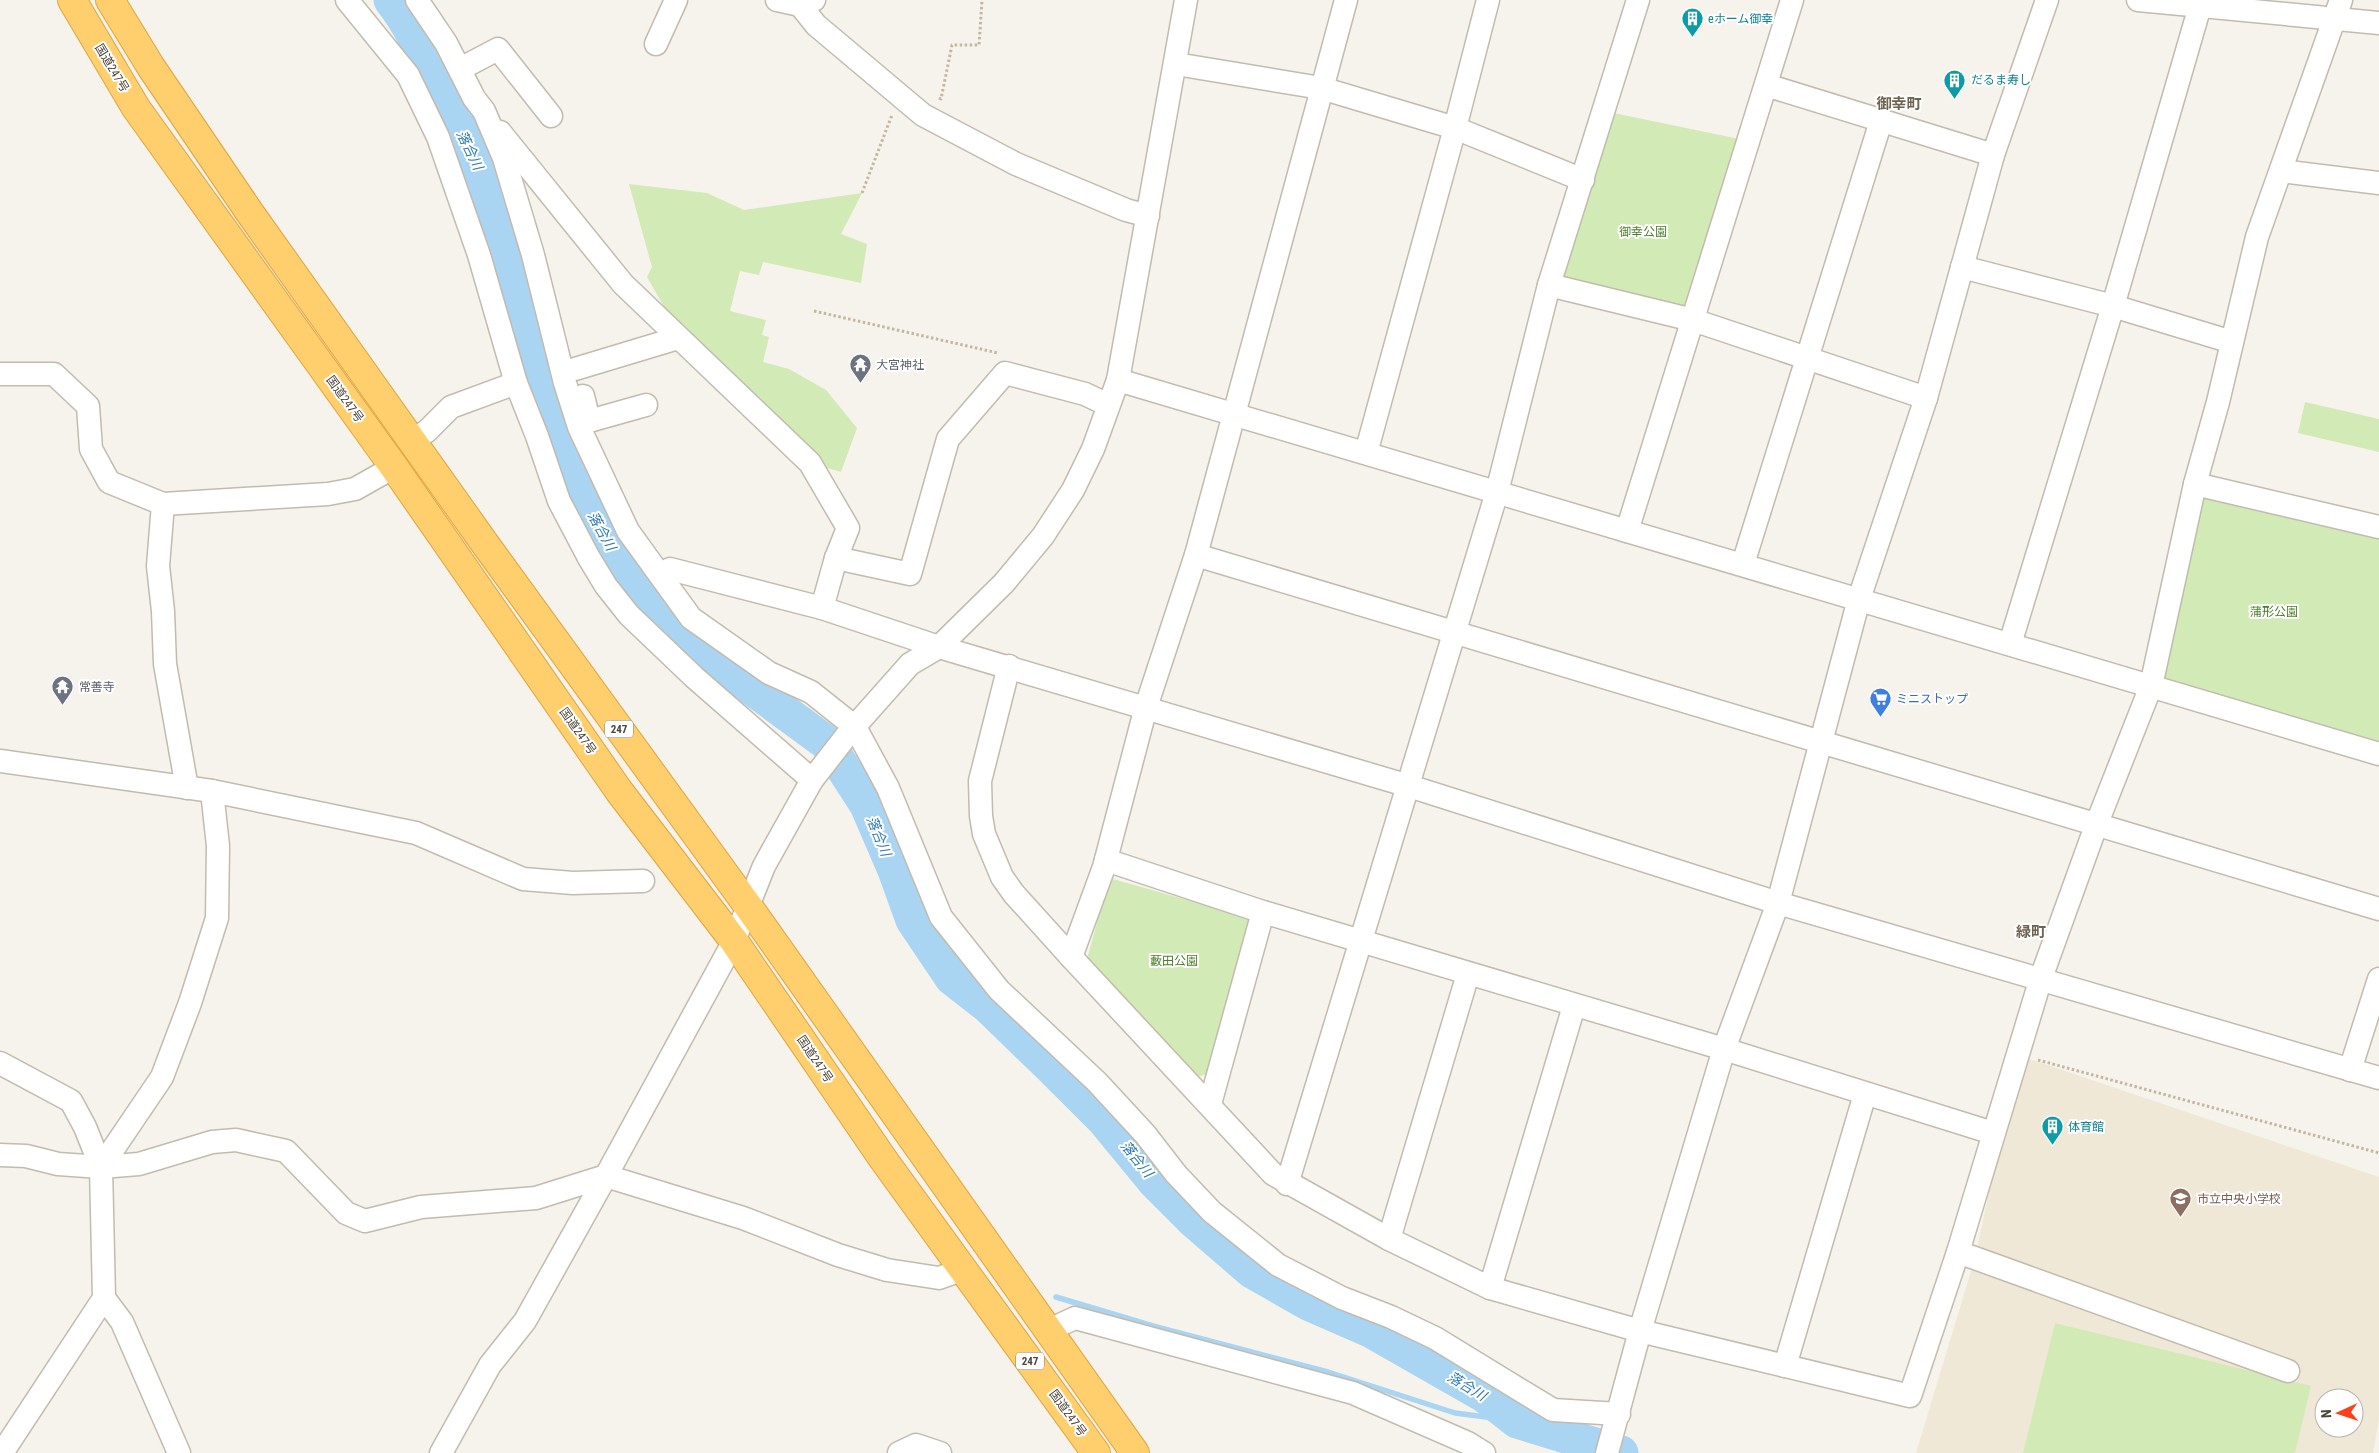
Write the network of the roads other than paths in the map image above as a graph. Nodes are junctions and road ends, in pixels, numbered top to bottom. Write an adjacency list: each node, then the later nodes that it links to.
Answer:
1 (72, 0): 50 (highway, 国道247号 / 247)
2 (110, 0): 48 (highway, 247)
3 (347, 0): 43 (street)
4 (417, 0): 20 (street)
5 (676, 0): 18 (street)
6 (777, 0): 14 (street)
7 (1186, 0): 19 (street)
8 (1346, 0): 22 (street)
9 (1488, 0): 26 (street)
10 (1638, 0): 29 (street)
11 (1792, 0): 21 (street)
12 (2047, 0): 27 (street)
13 (2138, 0): 15 (street)
14 (805, 2): 31 (street)
15 (2200, 6): 16 (street); 35 (street)
16 (2338, 10): 17 (street); 28 (street)
17 (2379, 23)
18 (656, 44)
19 (1176, 64): 22 (street); 31 (street)
20 (460, 68): 23 (street); 24 (street)
21 (1766, 85): 25 (street); 36 (street)
22 (1321, 88): 26 (street); 47 (street)
23 (484, 111): 32 (street); 37 (street)
24 (551, 116)
25 (1881, 121): 27 (street); 39 (street)
26 (1455, 128): 29 (street); 49 (street)
27 (1992, 154): 33 (street)
28 (2281, 171): 30 (street); 38 (street)
29 (1583, 180): 34 (street)
30 (2379, 182)
31 (1148, 216): 42 (street)
32 (528, 238): 40 (street); 68 (street)
33 (1962, 267): 35 (street); 44 (street)
34 (1550, 285): 36 (street); 52 (street)
35 (2113, 306): 38 (street); 63 (street)
36 (1693, 320): 39 (street); 55 (street)
37 (678, 338): 40 (street); 57 (street)
38 (2232, 342): 51 (street)
39 (1806, 357): 44 (street); 58 (street)
40 (575, 369): 45 (street)
41 (0, 374): 53 (street)
42 (1118, 380): 46 (street); 47 (street)
43 (516, 383): 48 (street); 72 (street)
44 (1926, 398): 60 (street)
45 (646, 405)
46 (1108, 405): 57 (street); 64 (street)
47 (1234, 414): 49 (street); 56 (street)
48 (412, 441): 80 (highway, 247)
49 (1366, 453): 52 (street)
50 (394, 467): 53 (street); 83 (highway, 国道247号 / 247)
51 (2195, 484): 54 (street); 66 (street)
52 (1497, 492): 55 (street); 62 (street)
53 (163, 504): 74 (street)
54 (2379, 527)
55 (1627, 531): 58 (street)
56 (1196, 555): 62 (street); 67 (street)
57 (836, 558): 61 (street)
58 (1743, 564): 60 (street)
59 (670, 569): 61 (street)
60 (1859, 599): 63 (street); 69 (street)
61 (822, 608): 64 (street)
62 (1455, 633): 69 (street); 73 (street)
63 (2010, 644): 66 (street)
64 (938, 647): 65 (street); 68 (street)
65 (1009, 666): 67 (street); 85 (street)
66 (2151, 686): 70 (street); 76 (street)
67 (1146, 707): 73 (street); 77 (street)
68 (851, 731): 72 (street); 110 (street)
69 (1821, 742): 76 (street); 79 (street)
70 (2379, 754)
71 (0, 761): 74 (street)
72 (812, 780): 80 (street)
73 (1409, 786): 79 (street); 84 (street)
74 (187, 788): 75 (street)
75 (212, 791): 78 (street); 98 (street)
76 (2097, 823): 81 (street); 87 (street)
77 (1106, 860): 82 (street); 85 (street)
78 (643, 880)
79 (1778, 903): 87 (street); 90 (street)
80 (748, 906): 83 (street); 106 (highway, 247)
81 (2379, 909)
82 (1263, 912): 84 (street); 95 (street)
83 (734, 941): 99 (street); 103 (highway, 国道247号 / 247)
84 (1361, 942): 86 (street); 100 (street)
85 (1070, 957): 95 (street)
86 (1468, 974): 89 (street); 101 (street)
87 (2041, 978): 92 (street); 96 (street)
88 (2379, 979): 92 (street)
89 (1574, 1006): 90 (street); 104 (street)
90 (1724, 1049): 94 (street); 107 (street)
91 (0, 1063): 98 (street)
92 (2350, 1070): 93 (street)
93 (2379, 1078)
94 (1865, 1094): 96 (street); 108 (street)
95 (1210, 1104): 100 (street)
96 (1993, 1133): 102 (street)
97 (0, 1155): 98 (street)
98 (100, 1167): 99 (street); 105 (street)
99 (606, 1176): 103 (street); 113 (street)
100 (1287, 1184): 101 (street)
101 (1389, 1239): 104 (street)
102 (1958, 1252): 108 (street); 109 (street)
103 (964, 1269): 116 (highway, 国道247号 / 247)
104 (1490, 1288): 107 (street)
105 (104, 1298): 111 (street); 112 (street)
106 (1047, 1331): 117 (highway, 247); 118 (street)
107 (1640, 1331): 108 (street); 110 (street)
108 (1785, 1366)
109 (2288, 1371)
110 (1619, 1414): 119 (street)
111 (2, 1453)
112 (178, 1453)
113 (442, 1453)
114 (899, 1453): 115 (street)
115 (940, 1453)
116 (1096, 1453)
117 (1135, 1453)
118 (1484, 1453)
119 (1607, 1453)

